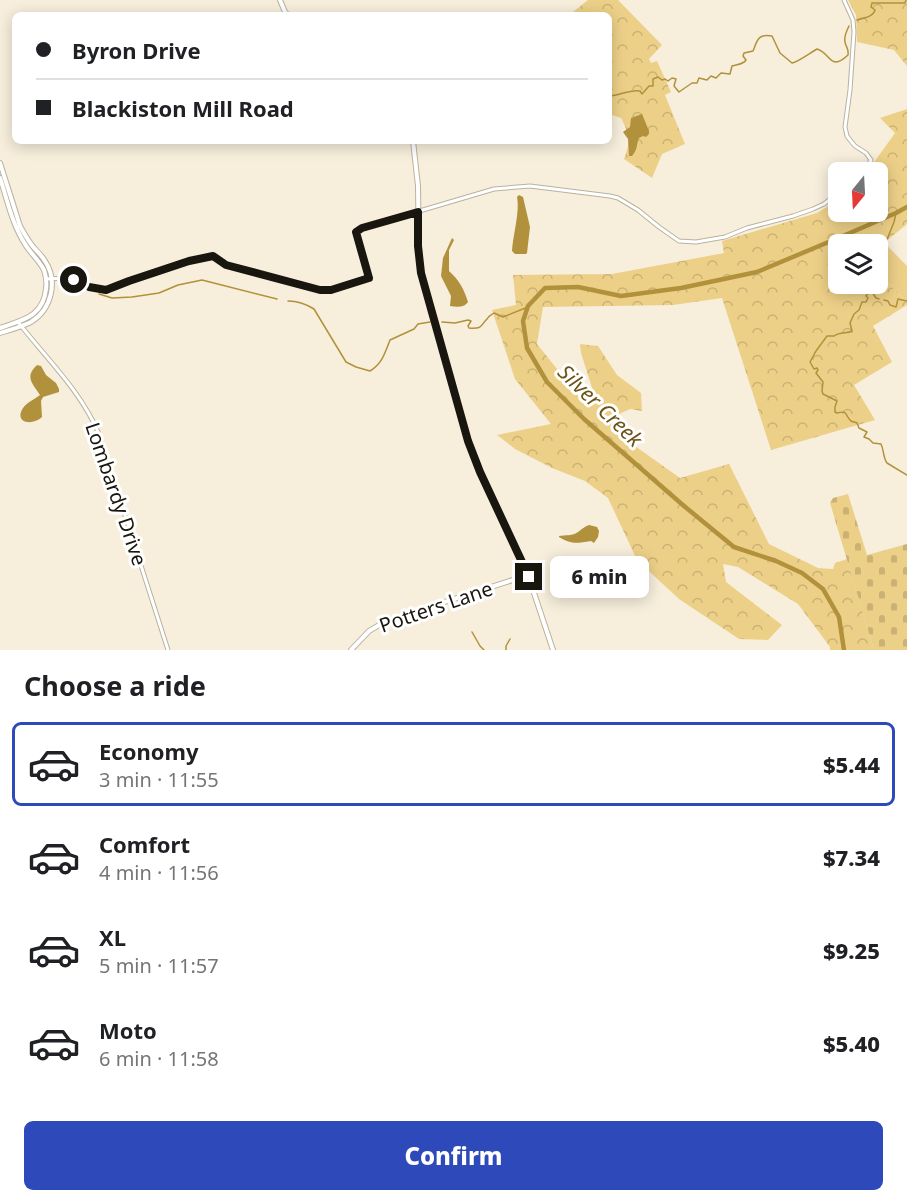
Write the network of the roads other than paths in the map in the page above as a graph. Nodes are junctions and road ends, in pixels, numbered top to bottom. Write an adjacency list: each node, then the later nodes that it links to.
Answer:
1 (844, 0): 3 (street)
2 (413, 144): 7 (main road)
3 (870, 162)
4 (0, 163): 8 (main road)
5 (0, 178): 8 (main road)
6 (828, 201): 7 (street)
7 (418, 212): 8 (street); 13 (main road)
8 (49, 278): 9 (main road); 10 (main road)
9 (18, 322): 10 (street, Lombardy Drive); 11 (main road)
10 (21, 327): 12 (main road); 14 (street, Lombardy Drive)
11 (0, 328)
12 (0, 333)
13 (528, 575): 15 (main road, Potters Lane); 16 (main road)
14 (168, 650)
15 (351, 650)
16 (553, 650)

